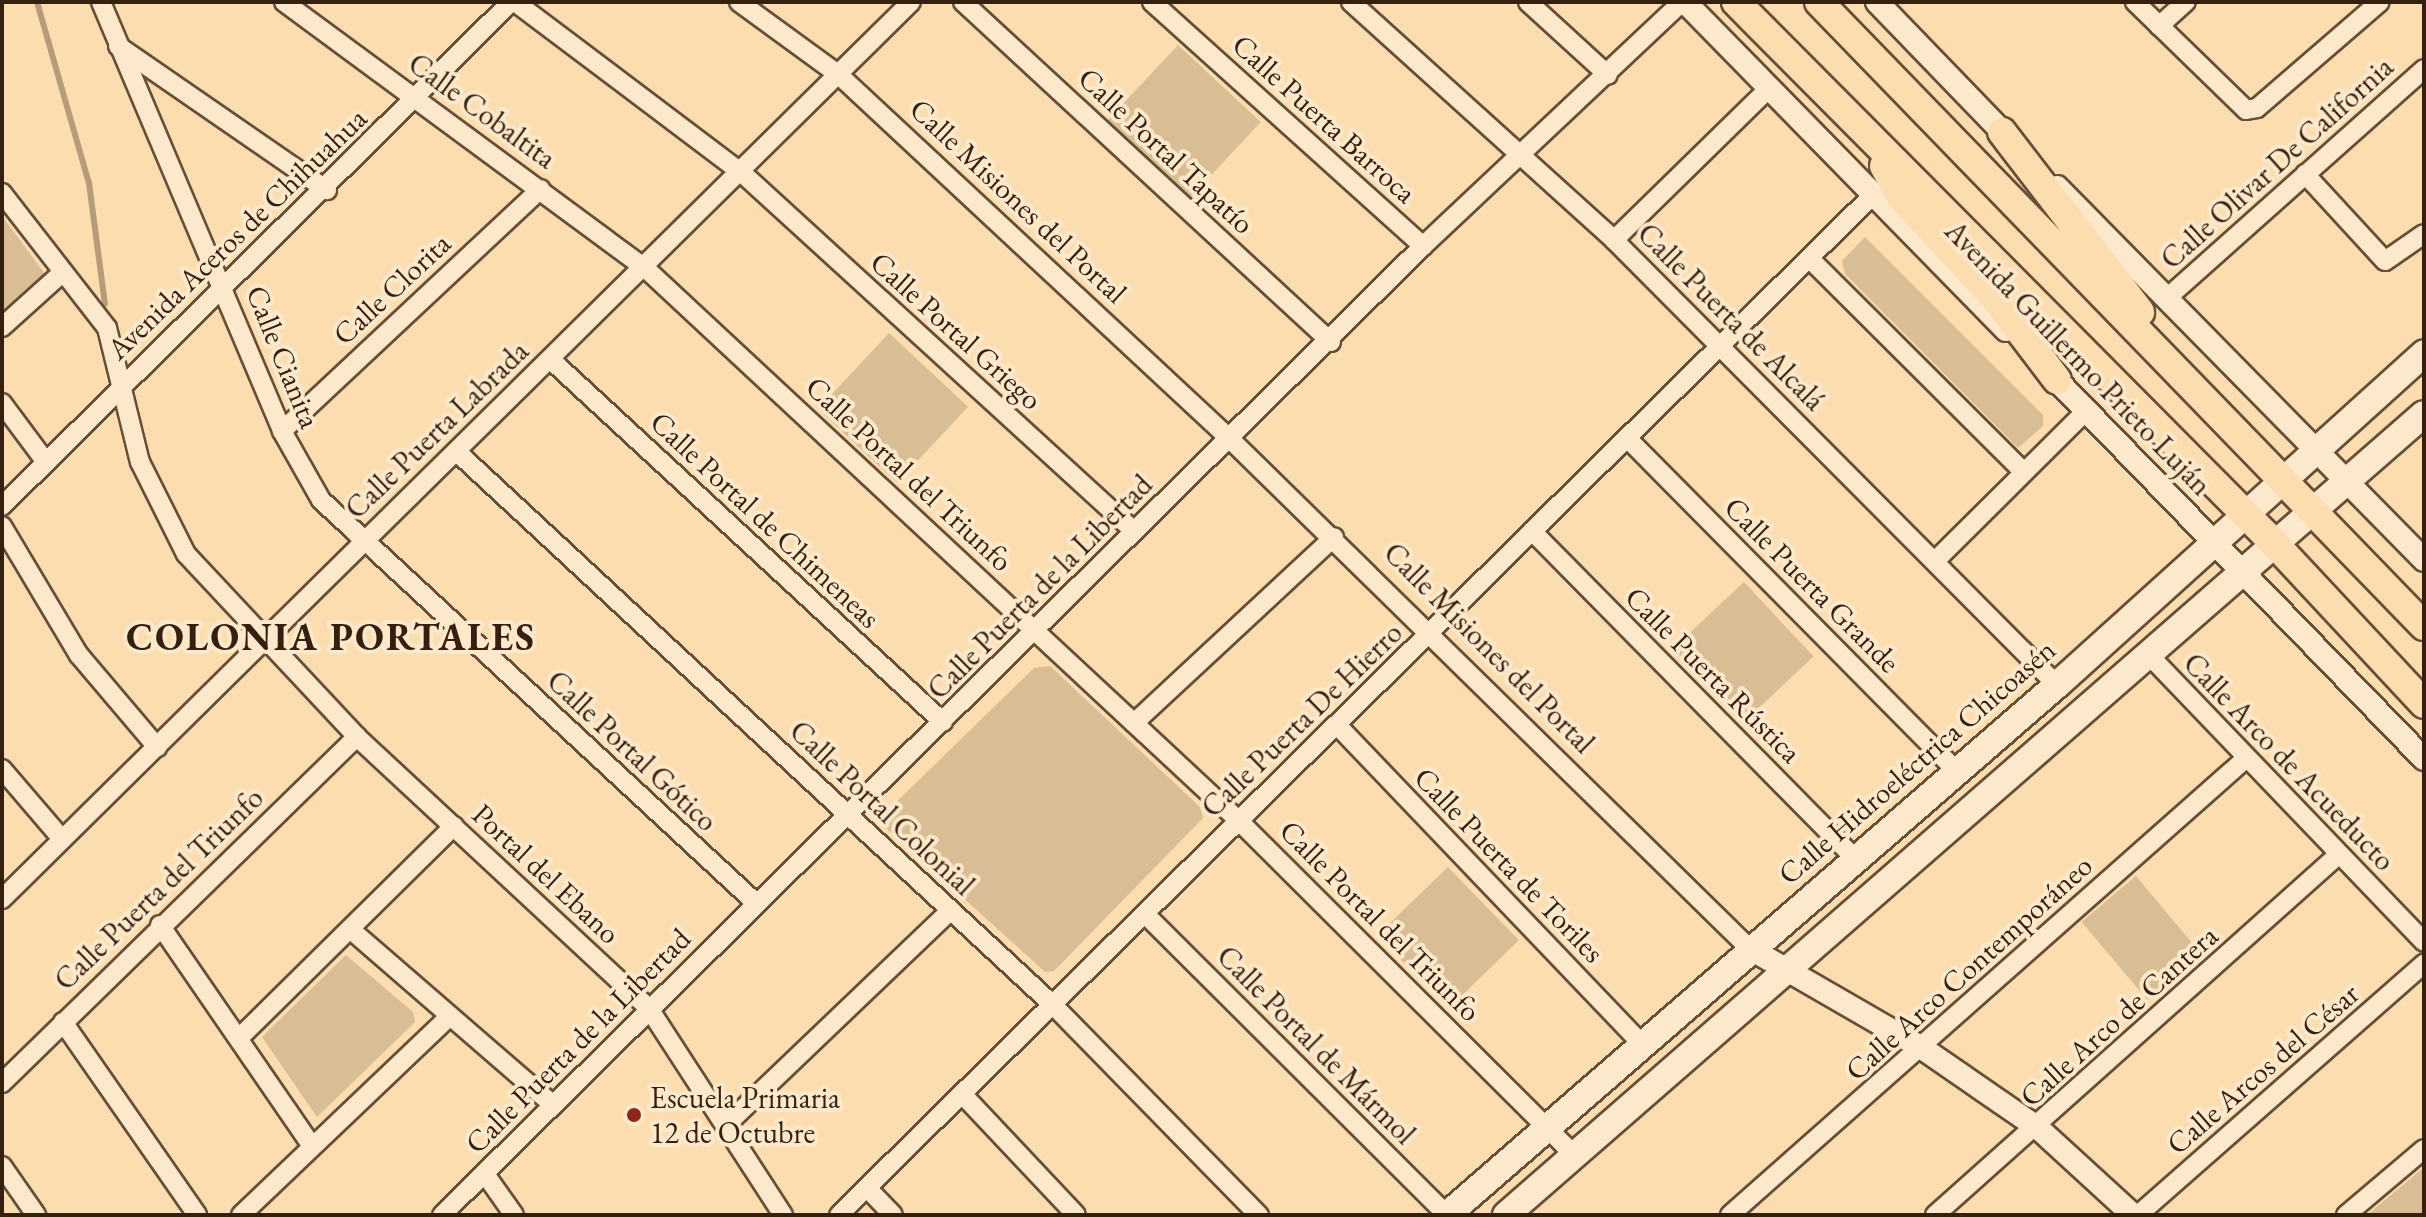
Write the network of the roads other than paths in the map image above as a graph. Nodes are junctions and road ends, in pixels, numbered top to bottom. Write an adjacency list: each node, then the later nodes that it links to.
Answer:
1 (101, 2): 19 (street, Calle Cianita)
2 (284, 2): 24 (street, Calle Cobaltita)
3 (513, 2): 24 (street, Avenida Aceros de Chihuahua); 28 (street, Calle Portal Griego)
4 (739, 2): 21 (street, Calle Misiones del Portal)
5 (911, 2): 21 (street, Calle Puerta Labrada)
6 (963, 2): 43 (street, Calle Portal Tapatío)
7 (1152, 2): 36 (street, Calle Puerta Barroca)
8 (1351, 2): 27 (street, Calle Puerta de Alcalá)
9 (1528, 2): 22 (street)
10 (1684, 2): 18 (street, Avenida Guillermo Prieto Luján); 22 (street, Calle Puerta de la Libertad)
11 (1819, 2): 45 (main road, Avenida Guillermo Prieto Luján)
12 (2135, 2): 17 (street)
13 (2186, 2): 17 (street)
14 (2380, 2): 17 (street)
15 (1743, 4): 18 (street); 26 (main road, Avenida Guillermo Prieto Luján)
16 (1885, 6): 25 (street)
17 (2159, 26)
18 (1717, 35): 23 (street, Avenida Guillermo Prieto Luján)
19 (116, 44): 31 (street); 40 (street, Calle Cianita)
20 (2424, 69): 29 (street, Calle Olivar De California)
21 (839, 75): 28 (street, Calle Puerta Labrada); 55 (street, Calle Misiones del Portal)
22 (1608, 75): 27 (street, Calle Puerta de la Libertad)
23 (1768, 89): 33 (street, Avenida Guillermo Prieto Luján); 35 (street)
24 (417, 97): 30 (street, Calle Cobaltita); 31 (street, Avenida Aceros de Chihuahua)
25 (2002, 132): 41 (street); 45 (main road)
26 (1865, 134): 48 (main road); 64 (main road, Avenida Guillermo Prieto Luján)
27 (1521, 161): 35 (street, Calle Puerta de Alcalá); 36 (street, Calle Puerta de la Libertad)
28 (741, 172): 38 (street, Calle Puerta Labrada); 66 (street, Calle Portal Griego)
29 (2305, 174): 34 (street); 41 (street, Calle Olivar De California)
30 (541, 189): 38 (street, Calle Cobaltita); 53 (street, Calle Clorita)
31 (327, 190): 40 (street, Avenida Aceros de Chihuahua)
32 (2, 193): 39 (street, Portal del Ebano)
33 (1872, 196): 37 (street, Calle Puerta De Hierro); 48 (street, Avenida Guillermo Prieto Luján)
34 (2424, 234)
35 (1614, 240): 44 (street, Calle Puerta de Alcalá)
36 (1423, 246): 43 (street, Calle Puerta de la Libertad)
37 (1811, 260): 44 (street, Calle Puerta De Hierro); 59 (street)
38 (644, 267): 47 (street, Calle Puerta Labrada); 76 (street, Calle Portal del Triunfo)
39 (62, 273): 42 (street); 49 (street, Portal del Ebano)
40 (225, 288): 49 (street, Avenida Aceros de Chihuahua); 53 (street, Calle Cianita)
41 (2167, 298): 56 (street)
42 (2, 327)
43 (1331, 342): 55 (street, Calle Puerta de la Libertad)
44 (1722, 346): 54 (street, Calle Puerta De Hierro); 73 (street, Calle Puerta de Alcalá)
45 (2162, 351): 60 (main road, Avenida Guillermo Prieto Luján)
46 (2424, 353): 56 (main road, Calle Hidroeléctrica Chicoasén)
47 (550, 359): 57 (street, Calle Puerta Labrada); 82 (street, Calle Portal de Chimeneas)
48 (2057, 380): 51 (street, Avenida Guillermo Prieto Luján)
49 (119, 387): 58 (street, Avenida Aceros de Chihuahua); 78 (street, Portal del Ebano)
50 (2, 403): 58 (street)
51 (2083, 414): 59 (street); 71 (street, Avenida Guillermo Prieto Luján)
52 (2424, 414): 61 (main road)
53 (282, 431): 69 (street, Calle Cianita)
54 (1628, 439): 67 (street, Calle Puerta De Hierro); 90 (street, Calle Puerta Grande)
55 (1232, 441): 66 (street, Calle Puerta de la Libertad); 68 (street, Calle Misiones del Portal)
56 (2315, 448): 60 (main road, Calle Hidroeléctrica Chicoasén); 61 (street)
57 (457, 452): 69 (street, Calle Puerta Labrada); 91 (street, Calle Portal Colonial)
58 (46, 462): 62 (street, Avenida Aceros de Chihuahua)
59 (2023, 471): 73 (street)
60 (2281, 480): 63 (main road, Avenida Guillermo Prieto Luján); 64 (main road, Calle Hidroeléctrica Chicoasén)
61 (2346, 481): 63 (main road); 72 (street)
62 (2, 506)
63 (2311, 512): 70 (main road); 75 (main road, Avenida Guillermo Prieto Luján)
64 (2245, 513): 70 (main road, Avenida Guillermo Prieto Luján); 71 (main road, Calle Hidroeléctrica Chicoasén)
65 (2, 526): 86 (street)
66 (1134, 531): 76 (street, Calle Puerta de la Libertad)
67 (1532, 531): 77 (street, Calle Puerta De Hierro); 96 (street, Calle Puerta Rústica)
68 (1334, 537): 77 (street, Calle Misiones del Portal); 83 (street)
69 (362, 542): 78 (street, Calle Puerta Labrada); 98 (street, Calle Portal Gótico)
70 (2274, 543): 74 (main road); 81 (main road, Avenida Guillermo Prieto Luján)
71 (2211, 544): 74 (street, Avenida Guillermo Prieto Luján); 80 (main road, Calle Hidroeléctrica Chicoasén)
72 (2424, 560)
73 (1935, 561): 80 (street, Calle Puerta de Alcalá)
74 (2241, 573): 79 (main road); 87 (street, Avenida Guillermo Prieto Luján)
75 (2424, 626)
76 (1039, 632): 82 (street, Calle Puerta de la Libertad); 83 (street, Calle Portal del Triunfo)
77 (1432, 634): 84 (street, Calle Puerta De Hierro); 104 (street, Calle Misiones del Portal)
78 (263, 640): 85 (street, Portal del Ebano); 86 (street, Calle Puerta Labrada)
79 (2147, 653): 88 (street, Calle Arco de Acueducto); 106 (main road)
80 (2057, 685): 90 (main road, Calle Hidroeléctrica Chicoasén)
81 (2424, 704)
82 (943, 722): 91 (street, Calle Puerta de la Libertad)
83 (1134, 723): 92 (street, Calle Portal del Triunfo)
84 (1337, 725): 92 (street, Calle Puerta De Hierro); 112 (street, Calle Puerta de Toriles)
85 (357, 737): 93 (street, Portal del Ebano); 101 (street, Calle Puerta del Triunfo)
86 (157, 747): 94 (street, Calle Puerta Labrada)
87 (2424, 759)
88 (2243, 761): 95 (street, Calle Arco de Acueducto); 113 (street, Calle Arco Contemporáneo)
89 (2, 769): 94 (street)
90 (1956, 771): 96 (main road, Calle Hidroeléctrica Chicoasén)
91 (851, 815): 98 (street, Calle Puerta de la Libertad); 99 (street, Calle Portal Colonial)
92 (1238, 820): 100 (street, Calle Puerta De Hierro); 118 (street, Calle Portal del Triunfo)
93 (454, 826): 102 (street); 108 (street, Portal del Ebano)
94 (62, 839): 97 (street, Calle Puerta Labrada)
95 (2338, 855): 103 (street, Calle Arco de Acueducto); 119 (street, Calle Arco de Cantera)
96 (1855, 858): 104 (main road, Calle Hidroeléctrica Chicoasén)
97 (2, 899)
98 (757, 904): 108 (street, Calle Puerta de la Libertad)
99 (950, 911): 107 (street, Calle Portal Colonial); 117 (street)
100 (1145, 914): 107 (street, Calle Puerta De Hierro); 136 (street, Calle Portal de Mármol)
101 (160, 925): 110 (street, Calle Puerta del Triunfo); 111 (street)
102 (350, 929): 109 (street); 111 (street)
103 (2424, 942)
104 (1749, 948): 106 (street, Calle Misiones del Portal); 112 (main road, Calle Hidroeléctrica Chicoasén)
105 (2424, 964): 140 (street, Calle Arcos del César)
106 (1785, 970): 113 (street, Calle Misiones del Portal); 122 (main road)
107 (1054, 1006): 115 (street, Calle Puerta De Hierro); 126 (street, Calle Portal Colonial)
108 (648, 1007): 116 (street, Calle Puerta de la Libertad); 117 (street, Portal del Ebano)
109 (448, 1018): 116 (street); 120 (street)
110 (63, 1022): 114 (street, Calle Puerta del Triunfo); 128 (street)
111 (239, 1038): 120 (street)
112 (1641, 1043): 118 (main road, Calle Hidroeléctrica Chicoasén)
113 (1922, 1048): 119 (street, Calle Misiones del Portal); 138 (street, Calle Arco Contemporáneo)
114 (2, 1083)
115 (964, 1096): 125 (street, Calle Puerta De Hierro); 135 (street)
116 (551, 1103): 124 (street, Calle Puerta de la Libertad)
117 (727, 1124): 132 (street, Portal del Ebano)
118 (1547, 1126): 122 (street, Calle Portal del Triunfo); 136 (main road, Calle Hidroeléctrica Chicoasén)
119 (2038, 1128): 139 (street, Calle Arco de Cantera); 140 (street, Calle Misiones del Portal)
120 (312, 1146): 129 (street)
121 (2424, 1149): 141 (street)
122 (1574, 1155): 137 (main road)
123 (2, 1166): 127 (street)
124 (485, 1174): 130 (street, Calle Puerta de la Libertad); 131 (street)
125 (867, 1188): 133 (street, Calle Puerta De Hierro); 134 (street)
126 (1256, 1214)
127 (36, 1215)
128 (197, 1215)
129 (241, 1215)
130 (442, 1215)
131 (514, 1215)
132 (783, 1215)
133 (839, 1215)
134 (893, 1215)
135 (1076, 1215)
136 (1447, 1215)
137 (1506, 1215)
138 (1730, 1215)
139 (1935, 1215)
140 (2136, 1215)
141 (2346, 1215)

